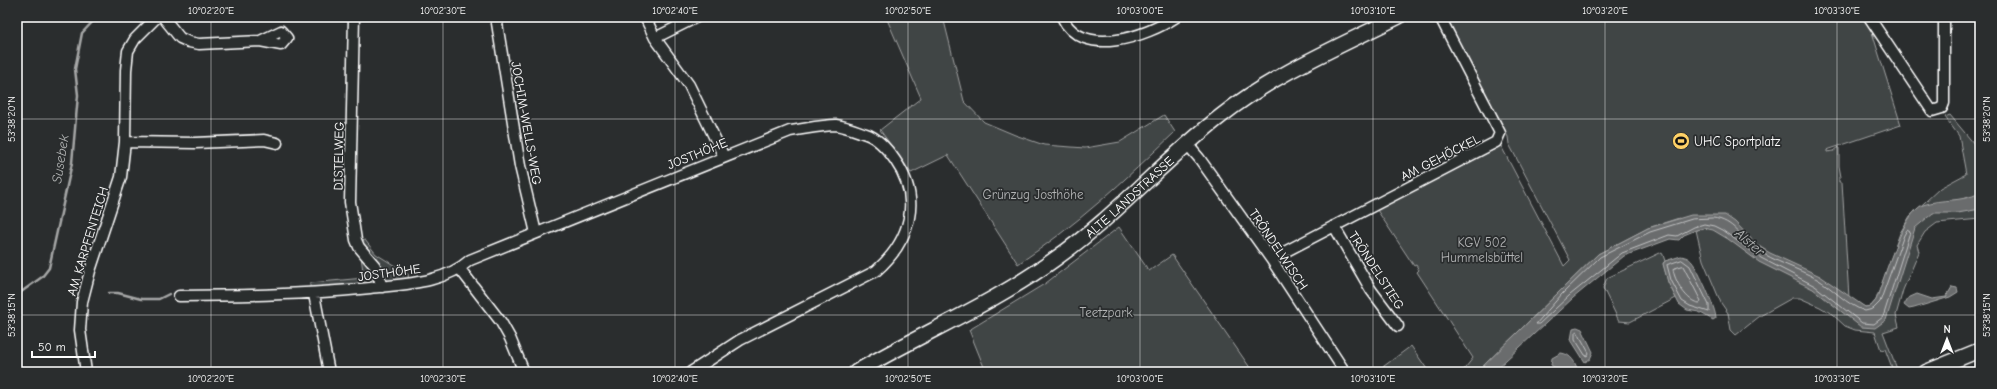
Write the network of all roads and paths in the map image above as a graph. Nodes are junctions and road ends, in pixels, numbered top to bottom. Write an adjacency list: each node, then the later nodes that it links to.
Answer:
1 (157, 17): 15 (street, AM KARPFENTEICH)
2 (163, 17): 14 (street)
3 (354, 17): 23 (street, DISTELWEG)
4 (496, 17): 20 (street, JOCHIM-WELLS-WEG)
5 (644, 17): 13 (street)
6 (697, 17): 13 (street)
7 (1062, 17): 8 (street)
8 (1176, 17)
9 (1398, 17): 17 (main road, ALTE LANDSTRASSE)
10 (1440, 17): 19 (street, AM GEHÖCKEL)
11 (1869, 17): 12 (street)
12 (1944, 17)
13 (655, 38): 18 (street)
14 (260, 41)
15 (125, 142): 16 (street); 28 (street, AM KARPFENTEICH)
16 (277, 143)
17 (1187, 144): 21 (street, TRÖNDELWISCH); 32 (main road, ALTE LANDSTRASSE)
18 (724, 157): 20 (street, JOSTHÖHE); 31 (street, JOSTHÖHE)
19 (1334, 226): 21 (street, AM GEHÖCKEL); 26 (street, TRÖNDELSTIEG)
20 (536, 232): 22 (street, JOSTHÖHE)
21 (1271, 259): 33 (street, TRÖNDELWISCH)
22 (460, 269): 23 (street, JOSTHÖHE); 30 (street)
23 (382, 287): 24 (street, JOSTHÖHE)
24 (314, 294): 25 (street, JOSTHÖHE); 29 (street)
25 (179, 296)
26 (1398, 326)
27 (1980, 350): 34 (main road)
28 (86, 372)
29 (329, 372)
30 (524, 372)
31 (691, 372)
32 (856, 372)
33 (1345, 372)
34 (1926, 372)

